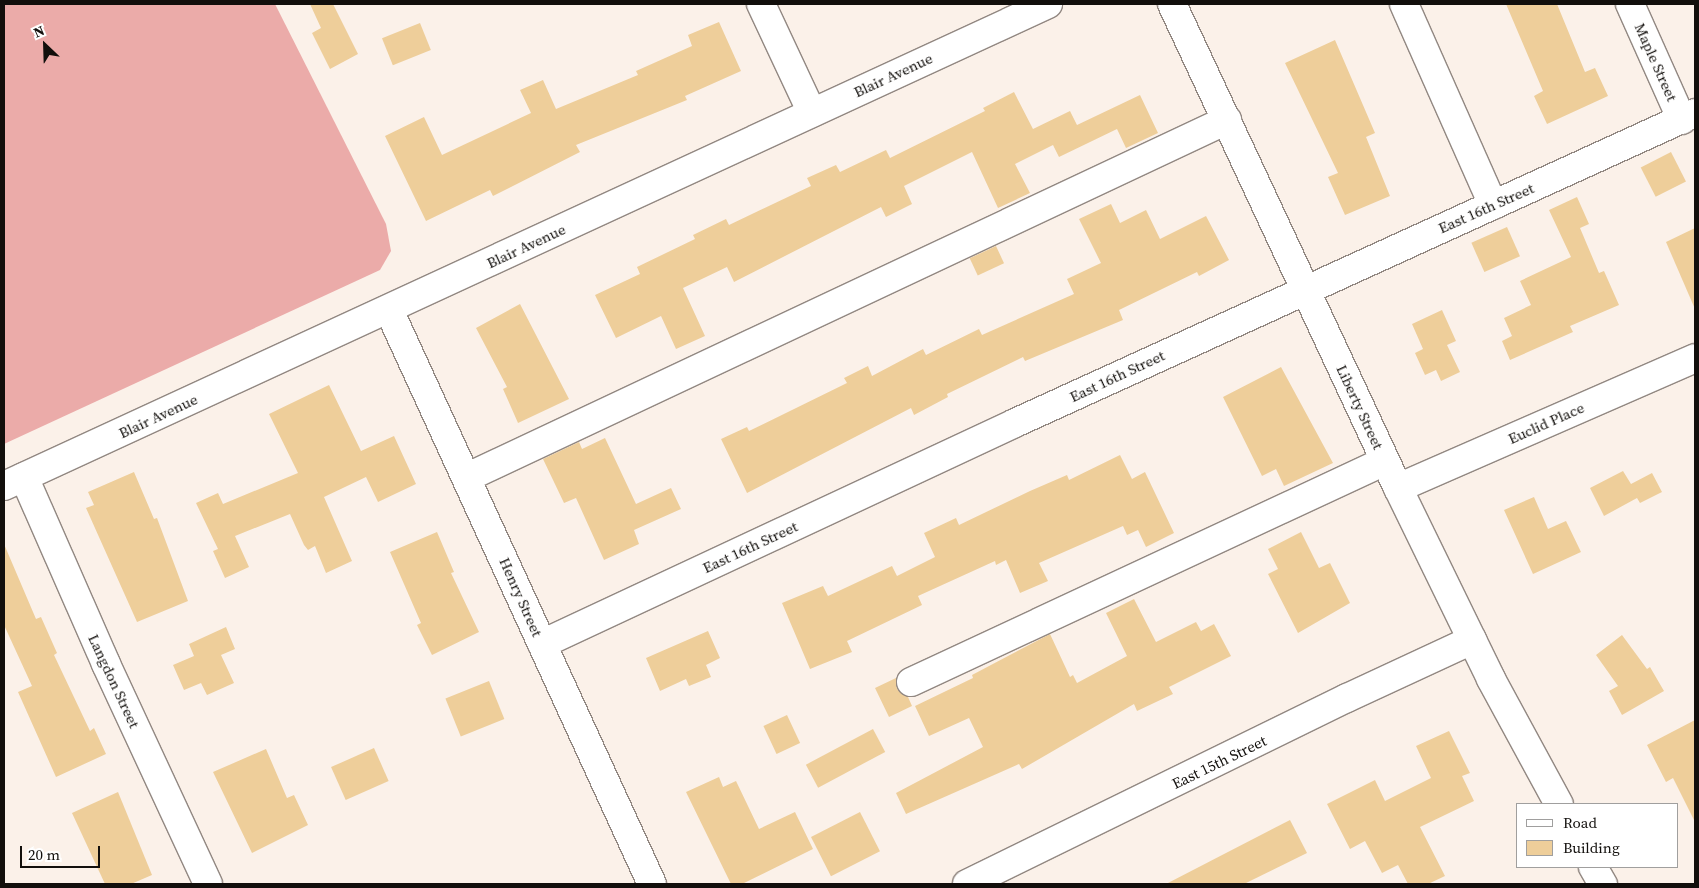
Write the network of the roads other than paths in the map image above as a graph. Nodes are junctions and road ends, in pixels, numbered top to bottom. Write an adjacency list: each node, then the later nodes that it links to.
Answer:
1 (761, 4): 6 (street)
2 (1048, 4): 6 (street, Blair Avenue)
3 (1172, 4): 8 (street, Liberty Street)
4 (1404, 4): 9 (street)
5 (1630, 4): 7 (street, Maple Street)
6 (812, 113): 11 (street, Blair Avenue)
7 (1688, 116): 9 (street, East 16th Street)
8 (1227, 120): 10 (street, Liberty Street); 14 (street)
9 (1493, 205): 10 (street, East 16th Street)
10 (1306, 290): 13 (street, Liberty Street); 18 (street, East 16th Street)
11 (389, 310): 14 (street, Henry Street); 15 (street, Blair Avenue)
12 (1695, 358): 16 (street, Euclid Place)
13 (1386, 461): 16 (street, Liberty Street); 19 (street)
14 (468, 477): 18 (street, Henry Street)
15 (14, 482): 22 (street, Langdon Street)
16 (1398, 488): 17 (street, Liberty Street)
17 (1472, 640): 20 (street, Liberty Street); 24 (street, East 15th Street)
18 (542, 644): 23 (street, Henry Street)
19 (912, 682)
20 (1558, 803)
21 (1594, 868): 25 (street)
22 (208, 884)
23 (652, 884)
24 (966, 884)
25 (1603, 884)

